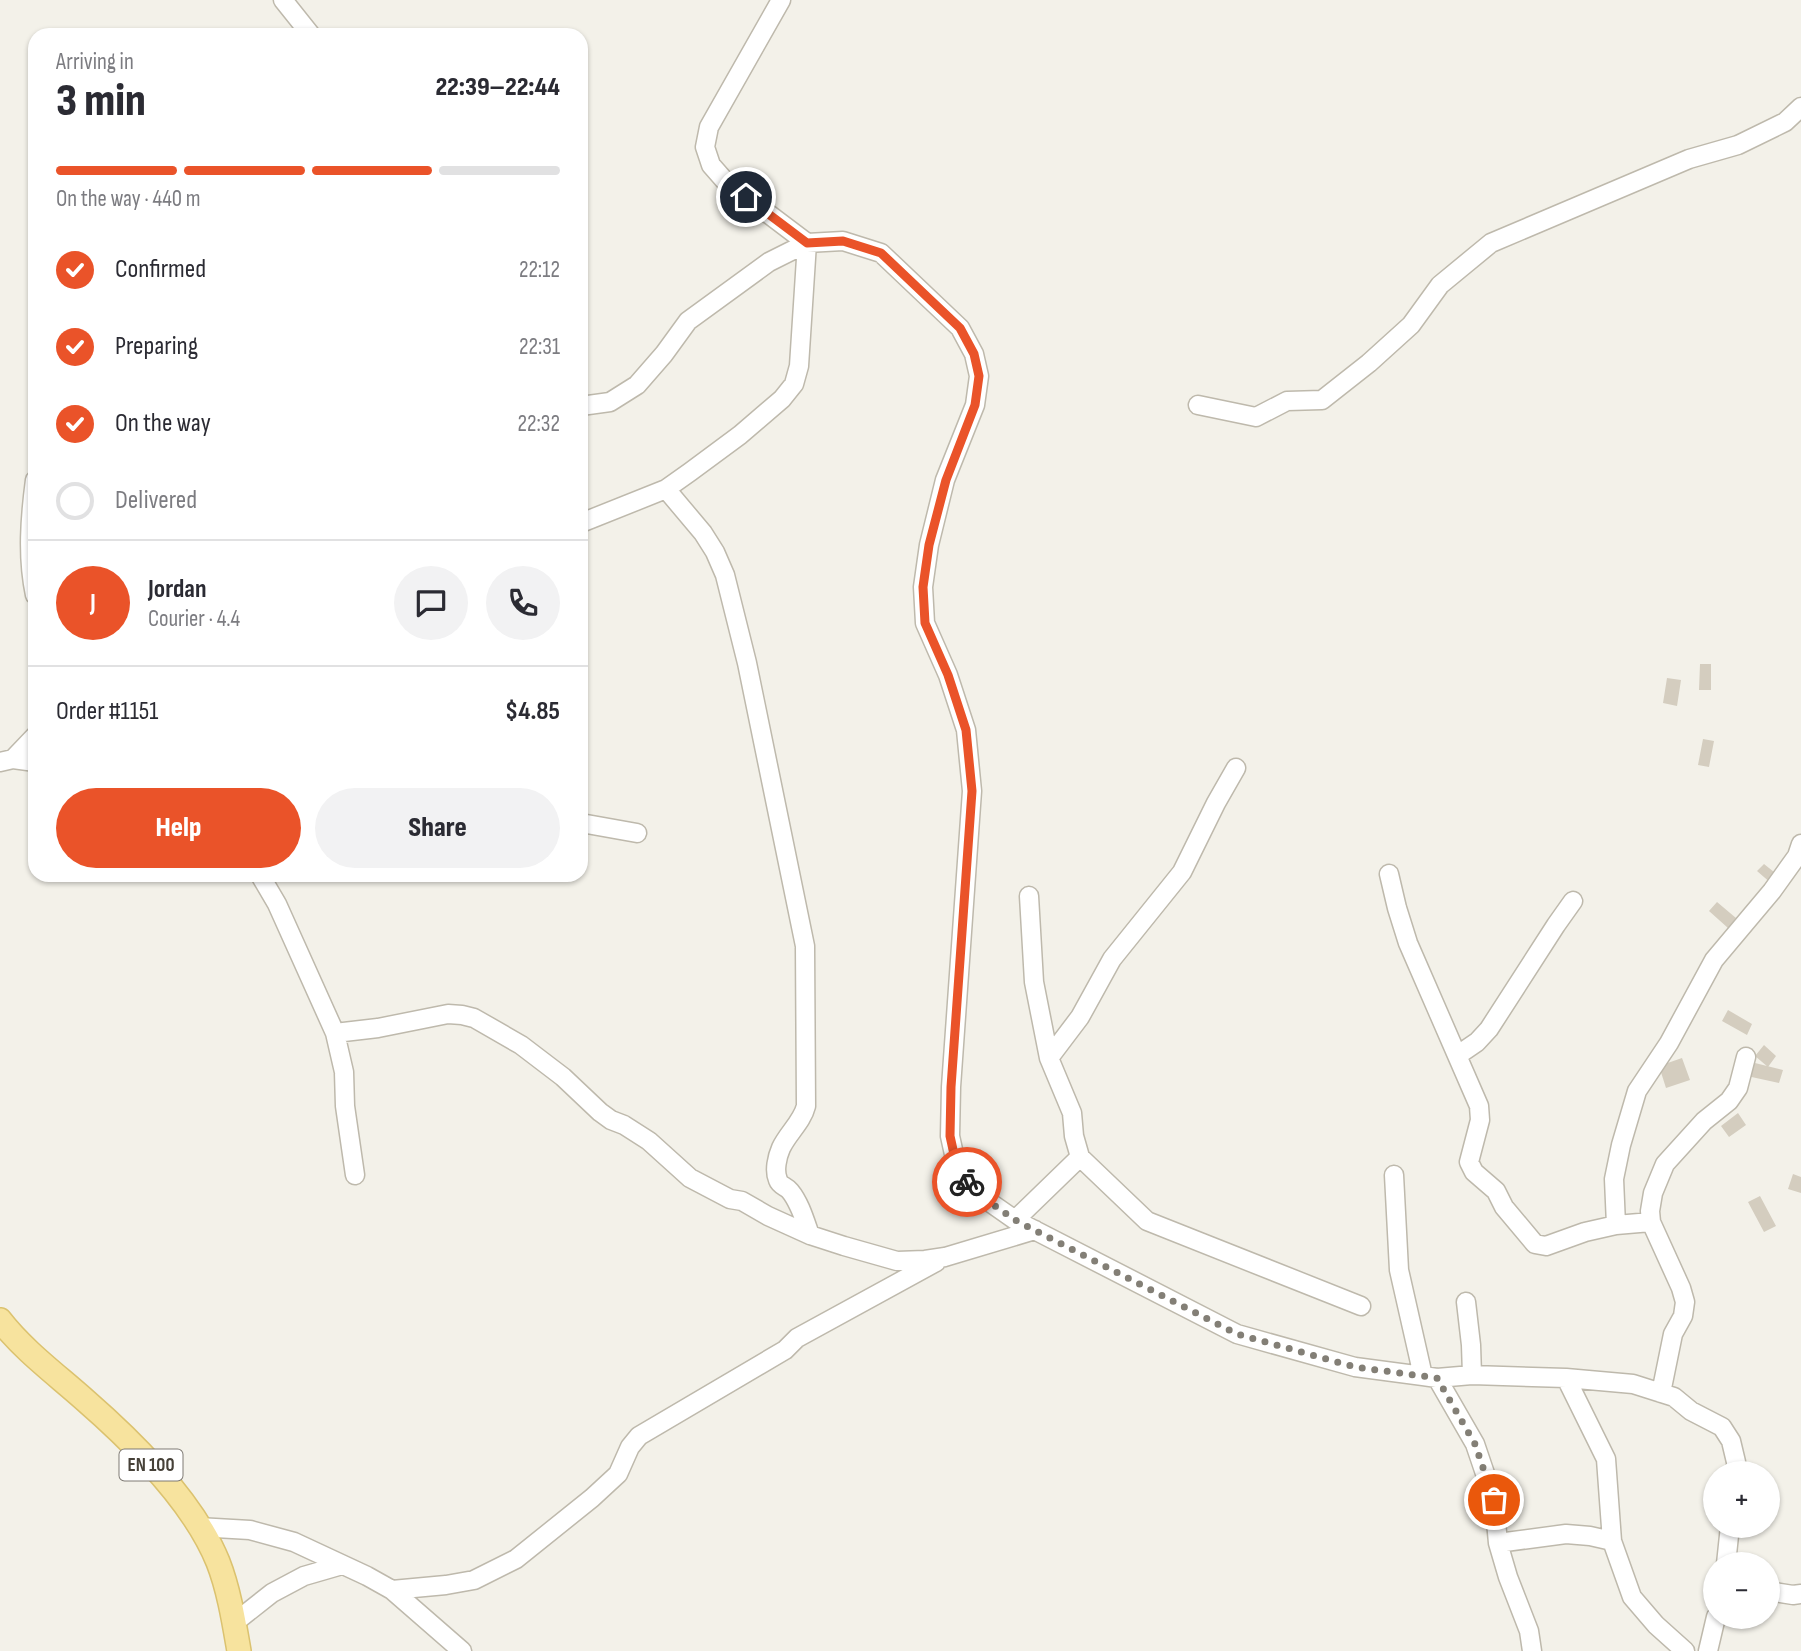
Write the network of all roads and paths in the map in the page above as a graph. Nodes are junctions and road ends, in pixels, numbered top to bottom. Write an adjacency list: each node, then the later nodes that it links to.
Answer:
1 (283, 0): 3 (street)
2 (781, 0): 5 (street)
3 (305, 28)
4 (1801, 107): 7 (street)
5 (807, 243): 6 (street); 8 (street); 28 (street)
6 (588, 405)
7 (1198, 405)
8 (666, 489): 9 (street); 32 (street)
9 (588, 520)
10 (28, 742): 11 (street)
11 (6, 761): 12 (street)
12 (28, 762)
13 (1236, 768): 24 (street)
14 (588, 824): 15 (street)
15 (637, 832)
16 (1801, 844): 30 (street)
17 (1389, 874): 22 (street)
18 (264, 882): 21 (street)
19 (1029, 896): 24 (street)
20 (1573, 901): 22 (street)
21 (335, 1032): 26 (street); 32 (street)
22 (1458, 1055): 30 (street)
23 (1746, 1057): 29 (street)
24 (1049, 1058): 25 (street)
25 (1080, 1157): 28 (street); 35 (street)
26 (355, 1175)
27 (1394, 1175): 38 (street)
28 (1015, 1220): 31 (street)
29 (1651, 1222): 30 (street); 40 (street)
30 (1616, 1225)
31 (1035, 1230): 33 (street); 38 (street)
32 (810, 1235): 33 (street)
33 (945, 1257): 46 (street)
34 (1466, 1302): 37 (street)
35 (1361, 1306)
36 (0, 1320): 42 (main road, EN 100)
37 (1472, 1375): 38 (street); 39 (street)
38 (1430, 1377): 44 (street)
39 (1566, 1378): 40 (street); 43 (street)
40 (1661, 1393): 41 (street)
41 (1736, 1461)
42 (198, 1527): 45 (street); 49 (main road, EN 100)
43 (1612, 1541): 44 (street); 54 (street)
44 (1498, 1543): 53 (street)
45 (341, 1565): 46 (street); 49 (street)
46 (392, 1590): 52 (street)
47 (1780, 1593): 48 (street)
48 (1801, 1594)
49 (234, 1623): 51 (main road, EN 100)
50 (1713, 1629): 55 (street)
51 (239, 1651)
52 (463, 1651)
53 (1532, 1651)
54 (1685, 1651)
55 (1708, 1651)

